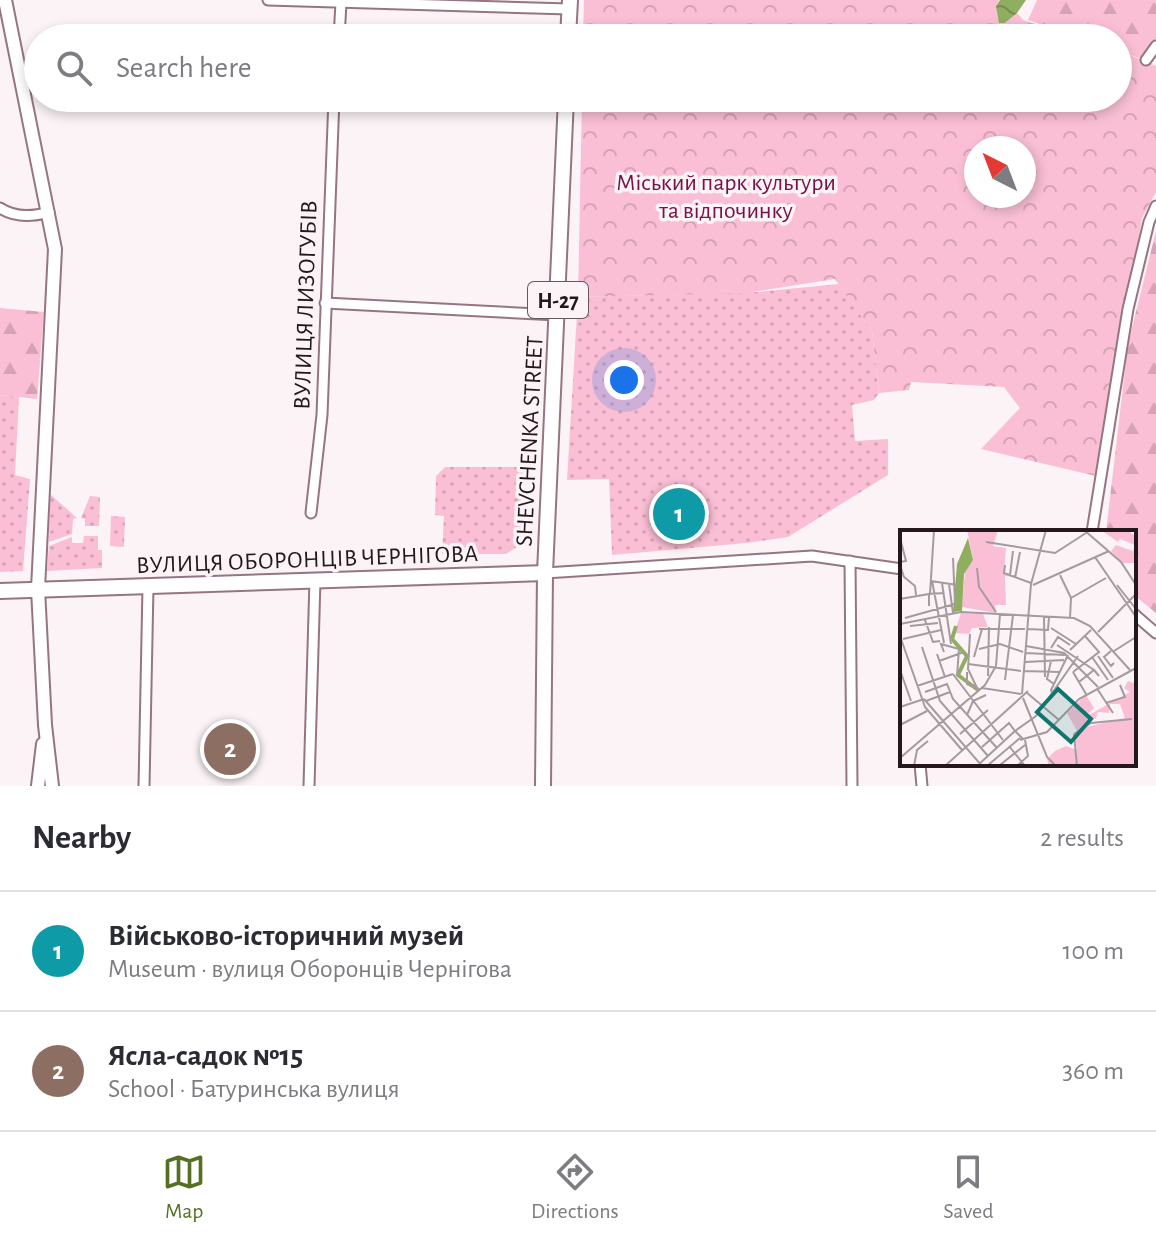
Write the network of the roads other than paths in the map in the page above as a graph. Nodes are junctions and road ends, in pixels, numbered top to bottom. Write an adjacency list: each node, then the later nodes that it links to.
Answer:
1 (5, 0): 9 (street)
2 (268, 0): 3 (street)
3 (341, 3): 4 (street); 5 (street)
4 (570, 4): 6 (main road)
5 (340, 24)
6 (569, 24)
7 (1156, 46): 8 (street)
8 (1146, 60)
9 (24, 92)
10 (28, 112): 15 (street)
11 (333, 112): 16 (street, ВУЛИЦЯ ЛИЗОГУБІВ)
12 (565, 112): 17 (main road, SHEVCHENKA STREET / Н-27)
13 (1156, 206): 19 (street)
14 (0, 208): 15 (street)
15 (49, 212): 25 (street)
16 (325, 303): 17 (street); 18 (street, ВУЛИЦЯ ЛИЗОГУБІВ)
17 (557, 315): 22 (main road, SHEVCHENKA STREET / Н-27)
18 (311, 513)
19 (1092, 530)
20 (850, 561): 21 (street, ВУЛИЦЯ ОБОРОНЦІВ ЧЕРНІГОВА); 22 (street, ВУЛИЦЯ ОБОРОНЦІВ ЧЕРНІГОВА); 36 (street)
21 (900, 569)
22 (545, 573): 23 (main road, ВУЛИЦЯ ОБОРОНЦІВ ЧЕРНІГОВА); 35 (main road, SHEVCHENKA STREET / Н-27)
23 (315, 580): 24 (main road, ВУЛИЦЯ ОБОРОНЦІВ ЧЕРНІГОВА); 34 (street)
24 (148, 587): 25 (main road, ВУЛИЦЯ ОБОРОНЦІВ ЧЕРНІГОВА); 33 (street)
25 (38, 589): 26 (main road, ВУЛИЦЯ ОБОРОНЦІВ ЧЕРНІГОВА); 29 (street)
26 (0, 591)
27 (1136, 616): 28 (street)
28 (1156, 633)
29 (45, 725): 31 (street); 32 (street)
30 (920, 766): 37 (street)
31 (38, 786)
32 (52, 786)
33 (144, 786)
34 (309, 786)
35 (543, 786)
36 (852, 786)
37 (922, 786)

